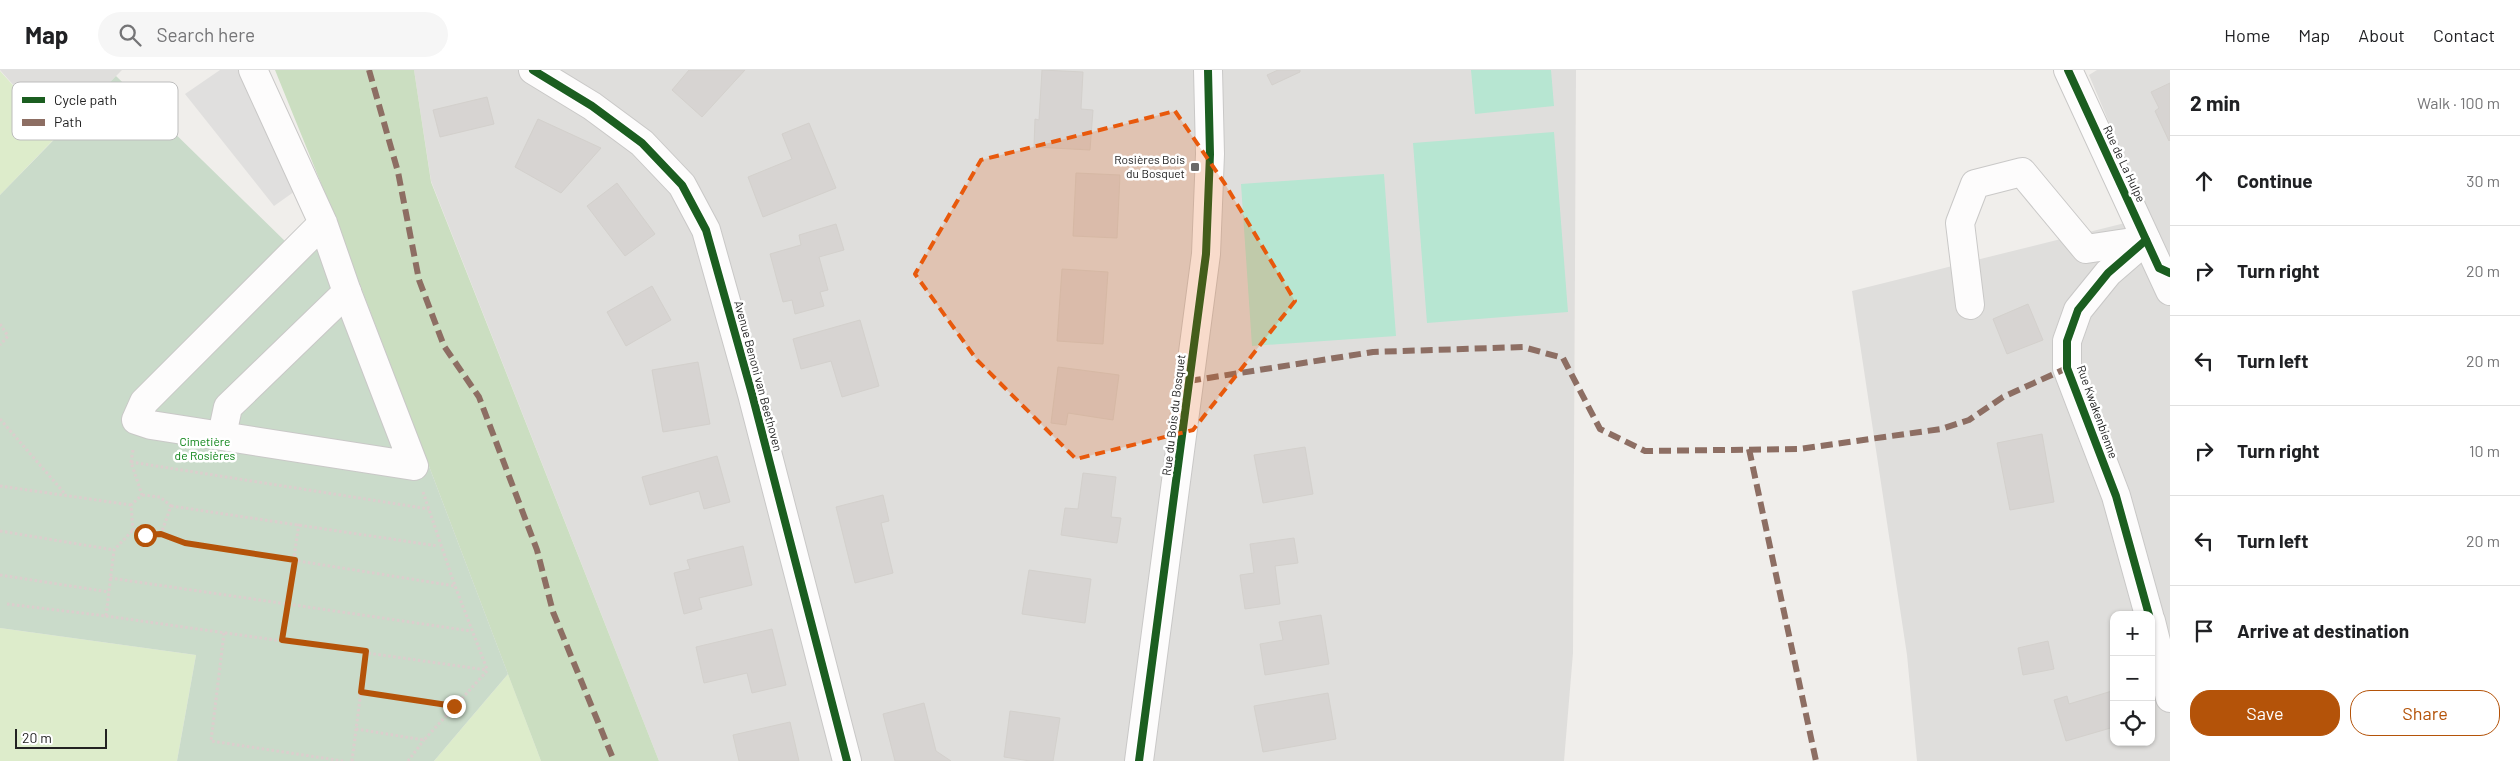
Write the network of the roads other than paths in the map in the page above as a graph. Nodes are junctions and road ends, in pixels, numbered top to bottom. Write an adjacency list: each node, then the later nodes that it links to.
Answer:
1 (253, 70): 5 (street)
2 (533, 70): 14 (street, Avenue Benoni van Beethoven)
3 (1208, 70): 15 (street, Rue du Bois du Bosquet)
4 (2068, 70): 6 (street, Rue de La Hulpe)
5 (323, 223): 8 (street); 10 (street)
6 (2146, 240): 7 (street, Rue de La Hulpe); 9 (street); 11 (street, Rue Kwakenbienne)
7 (2166, 277)
8 (347, 292): 10 (street); 10 (street)
9 (1970, 305)
10 (222, 435)
11 (2149, 611)
12 (2155, 637): 13 (street)
13 (2170, 698)
14 (847, 761)
15 (1140, 761)

